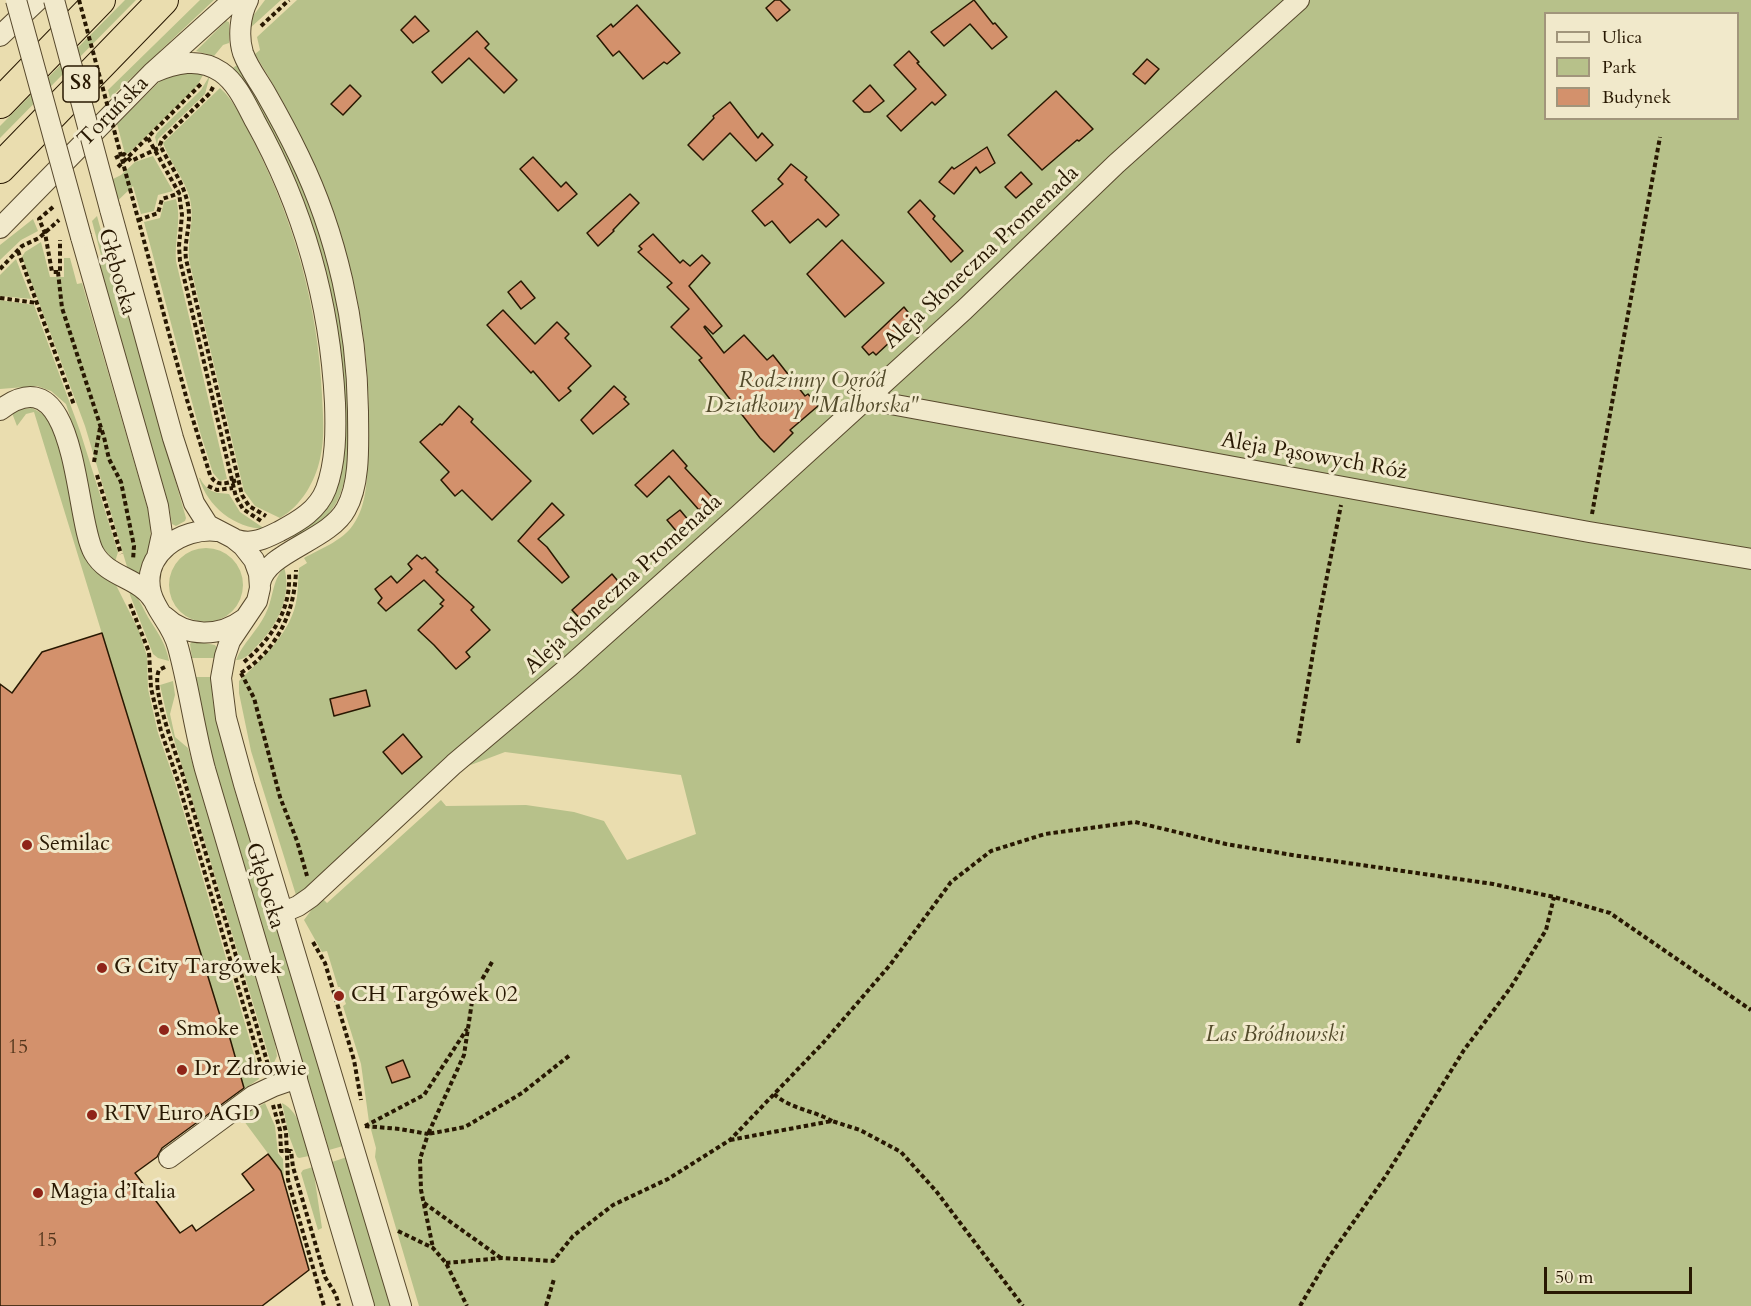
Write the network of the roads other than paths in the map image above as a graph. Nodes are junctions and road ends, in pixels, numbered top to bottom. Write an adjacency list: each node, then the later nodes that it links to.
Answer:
1 (16, 0): 18 (street, Głębocka, bridge)
2 (38, 0): 9 (street)
3 (54, 0): 16 (street, Głębocka, bridge)
4 (100, 0): 11 (highway, S8)
5 (163, 0): 12 (highway, Toruńska / S8)
6 (233, 0): 10 (street, Toruńska)
7 (248, 0): 20 (street)
8 (1299, 0): 14 (street, Aleja Słoneczna Promenada)
9 (0, 36)
10 (152, 73): 13 (street, Toruńska); 17 (street)
11 (0, 103)
12 (0, 168)
13 (0, 228)
14 (870, 395): 19 (street, Aleja Pąsowych Róż); 23 (street, Aleja Słoneczna Promenada)
15 (1, 409): 21 (street)
16 (217, 531): 17 (street, Głębocka); 18 (street)
17 (237, 540): 20 (street, Głębocka)
18 (157, 557): 21 (street, Głębocka)
19 (1751, 560)
20 (260, 584): 22 (street, Głębocka)
21 (159, 608): 22 (street); 24 (street, Głębocka)
22 (245, 619): 23 (street, Głębocka)
23 (284, 912): 27 (street, Głębocka)
24 (297, 1078): 25 (street); 26 (street, Głębocka)
25 (169, 1158)
26 (364, 1306)
27 (401, 1306)

